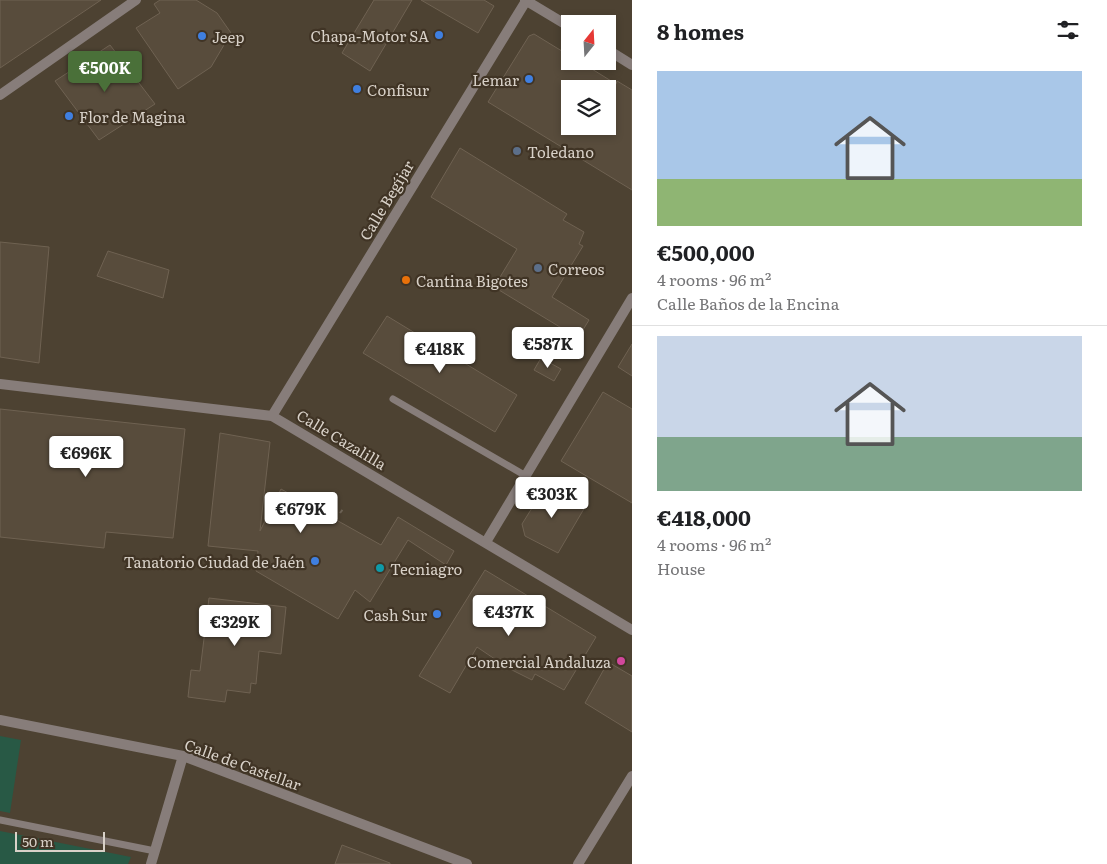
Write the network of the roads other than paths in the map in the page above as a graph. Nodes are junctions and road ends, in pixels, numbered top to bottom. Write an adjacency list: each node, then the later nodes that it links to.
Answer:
1 (136, 0): 6 (street)
2 (525, 0): 3 (street); 10 (street, Calle Begíjar)
3 (561, 22)
4 (616, 55): 5 (street)
5 (632, 65)
6 (0, 95)
7 (632, 298): 11 (street)
8 (0, 384): 10 (street, Calle Cazalilla)
9 (392, 399): 11 (lane)
10 (272, 416): 12 (street, Calle Cazalilla)
11 (526, 476): 12 (street)
12 (486, 542): 13 (street, Calle Cazalilla)
13 (632, 630)
14 (0, 720): 15 (street, Calle de Castellar)
15 (183, 756): 18 (street); 20 (street, Calle de Castellar)
16 (632, 776): 21 (street)
17 (0, 820): 18 (lane)
18 (155, 851): 19 (street)
19 (151, 864)
20 (467, 864)
21 (578, 864)

